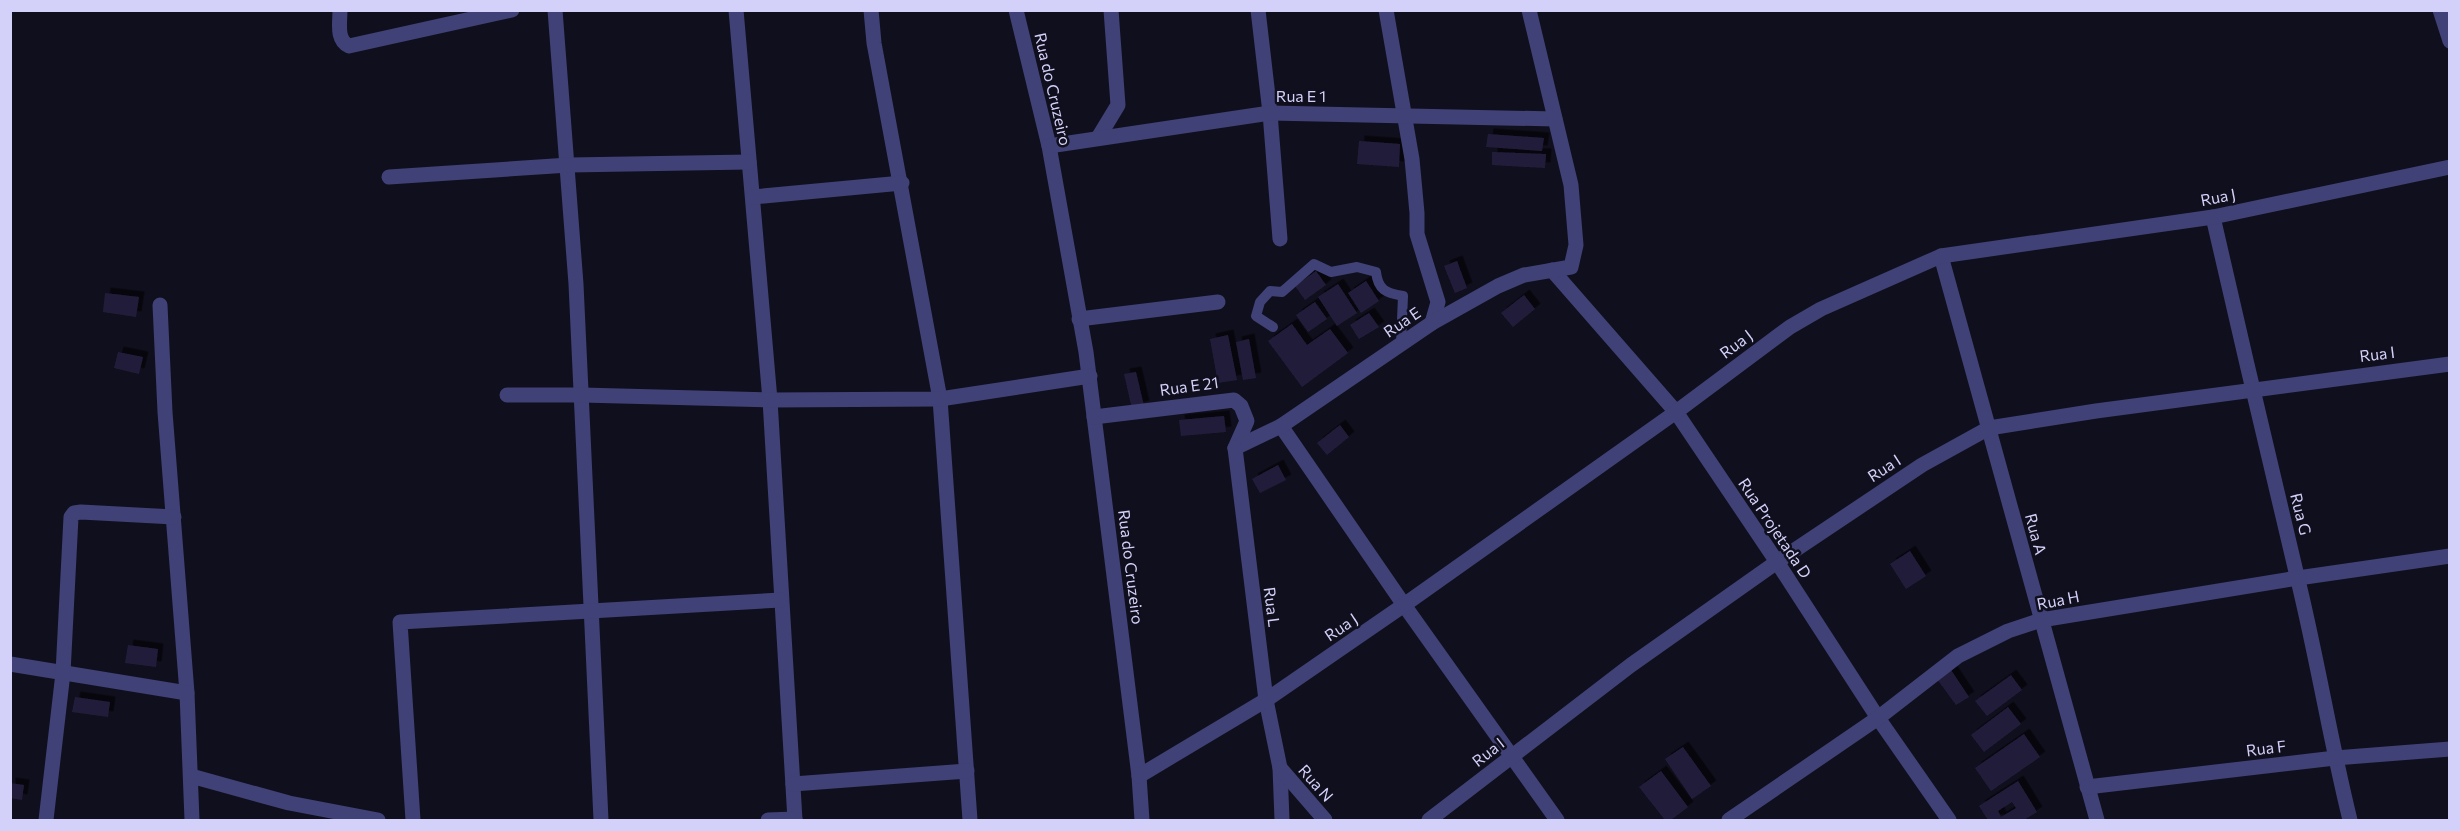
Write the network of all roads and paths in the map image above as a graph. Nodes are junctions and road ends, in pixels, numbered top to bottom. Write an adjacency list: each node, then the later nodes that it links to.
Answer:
1 (340, 10): 2 (street)
2 (512, 10)
3 (555, 10): 19 (street)
4 (736, 10): 18 (street)
5 (870, 10): 22 (street)
6 (1016, 10): 17 (street, Rua do Cruzeiro)
7 (1111, 10): 16 (street, Rua do Cruzeiro)
8 (1258, 10): 13 (street)
9 (1386, 10): 14 (street)
10 (1529, 10): 15 (street)
11 (2439, 10): 12 (street)
12 (2450, 41)
13 (1270, 113): 14 (street, Rua E 1); 16 (street, Rua E 1); 25 (street)
14 (1404, 115): 15 (street, Rua E 1); 31 (street)
15 (1555, 119): 27 (street)
16 (1098, 138): 17 (street, Rua E 1)
17 (1049, 146): 30 (street, Rua do Cruzeiro)
18 (749, 162): 19 (street); 23 (street)
19 (569, 165): 21 (street); 38 (street)
20 (2450, 167): 24 (street, Rua J)
21 (389, 177)
22 (902, 183): 23 (street); 39 (street)
23 (753, 197): 40 (street)
24 (2213, 217): 26 (street, Rua J); 36 (street, Rua G)
25 (1280, 239)
26 (1941, 256): 41 (street, Rua J); 44 (street, Rua A)
27 (1552, 270): 31 (street, Rua E); 41 (street, Rua Projetada D)
28 (1218, 302): 30 (street)
29 (160, 305): 46 (street)
30 (1079, 319): 35 (street, Rua do Cruzeiro)
31 (1432, 323): 33 (street, Rua E)
32 (1273, 327): 33 (lane)
33 (1401, 344): 43 (street, Rua E)
34 (2450, 364): 36 (street, Rua I)
35 (1089, 376): 39 (street); 42 (street, Rua do Cruzeiro)
36 (2252, 390): 44 (street, Rua I); 49 (street, Rua G)
37 (507, 395): 38 (street)
38 (582, 395): 40 (street); 52 (street)
39 (940, 399): 40 (street); 63 (street)
40 (770, 400): 50 (street)
41 (1676, 412): 48 (street, Rua Projetada D); 51 (street, Rua J)
42 (1094, 417): 45 (street, Rua E 21); 65 (street, Rua do Cruzeiro)
43 (1281, 426): 45 (street); 51 (street)
44 (1989, 428): 48 (street, Rua I); 53 (street, Rua A)
45 (1235, 448): 57 (street, Rua L)
46 (174, 517): 55 (street); 56 (street)
47 (2450, 556): 49 (street, Rua H)
48 (1777, 562): 58 (street, Rua Projetada D); 60 (street, Rua I)
49 (2298, 578): 53 (street, Rua H); 61 (street, Rua G)
50 (781, 600): 52 (street); 66 (street)
51 (1404, 605): 57 (street, Rua J); 60 (street)
52 (590, 612): 71 (street); 72 (street)
53 (2041, 620): 58 (street, Rua H); 67 (street, Rua A)
54 (10, 664): 55 (street)
55 (63, 673): 56 (street); 68 (street)
56 (187, 693): 64 (street)
57 (1266, 700): 62 (street, Rua L); 65 (street, Rua J)
58 (1878, 718): 81 (street, Rua H); 82 (street, Rua Projetada D)
59 (2450, 749): 61 (street, Rua F)
60 (1512, 756): 79 (street, Rua I); 80 (street)
61 (2335, 758): 67 (street, Rua F); 84 (street, Rua G)
62 (1280, 768): 77 (street, Rua L); 78 (street, Rua N)
63 (968, 771): 66 (street); 75 (street)
64 (191, 776): 69 (street); 70 (street)
65 (1139, 776): 76 (street, Rua do Cruzeiro)
66 (793, 784): 74 (street)
67 (2087, 787): 83 (street, Rua A)
68 (46, 820)
69 (192, 820)
70 (378, 820)
71 (413, 820)
72 (602, 820)
73 (768, 820): 74 (street)
74 (795, 820)
75 (970, 820)
76 (1142, 820)
77 (1282, 820)
78 (1325, 820)
79 (1429, 820)
80 (1557, 820)
81 (1729, 820)
82 (1949, 820)
83 (2097, 820)
84 (2350, 820)

